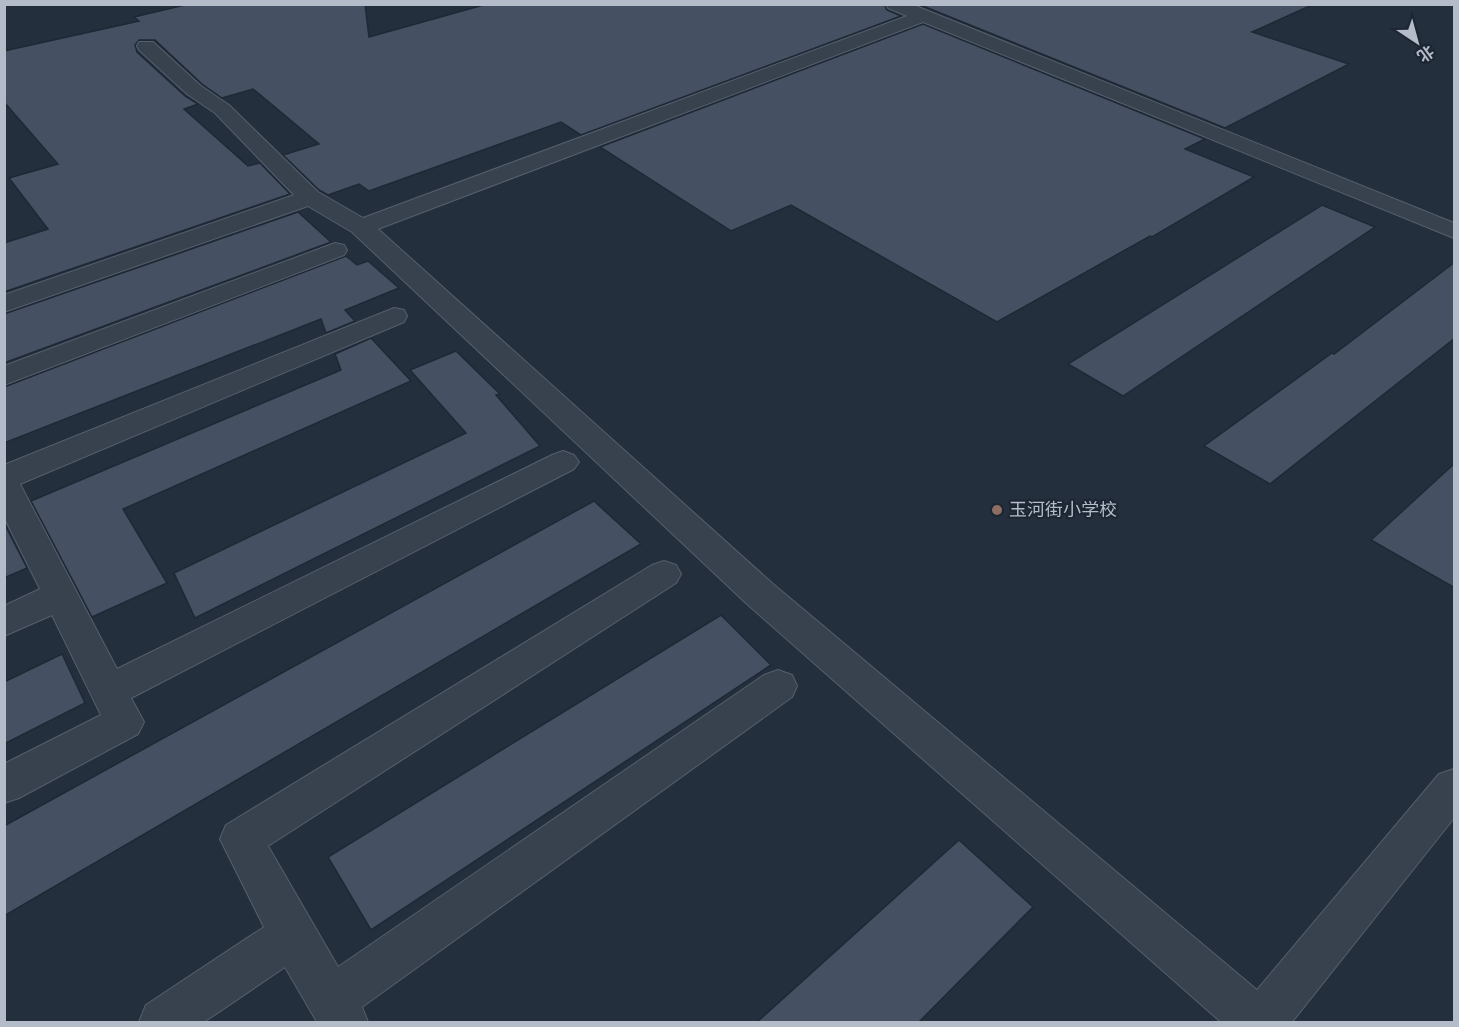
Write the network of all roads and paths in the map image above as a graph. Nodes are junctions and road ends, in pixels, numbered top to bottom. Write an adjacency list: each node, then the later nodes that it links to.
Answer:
1 (894, 4): 2 (street)
2 (923, 16): 5 (street); 6 (street)
3 (146, 46): 4 (street)
4 (310, 197): 5 (street); 8 (street)
5 (361, 227): 24 (street)
6 (1455, 231)
7 (335, 250): 10 (street)
8 (4, 304)
9 (394, 316): 12 (street)
10 (4, 376)
11 (563, 462): 18 (street)
12 (4, 478)
13 (4, 483): 15 (street)
14 (664, 574): 21 (street)
15 (61, 596): 16 (street); 18 (street)
16 (4, 622)
17 (778, 686): 22 (street)
18 (109, 691): 19 (street)
19 (4, 785)
20 (1455, 787): 25 (street)
21 (292, 935): 22 (street); 23 (street)
22 (337, 1012)
23 (163, 1023)
24 (1257, 1023)
25 (1262, 1023)

